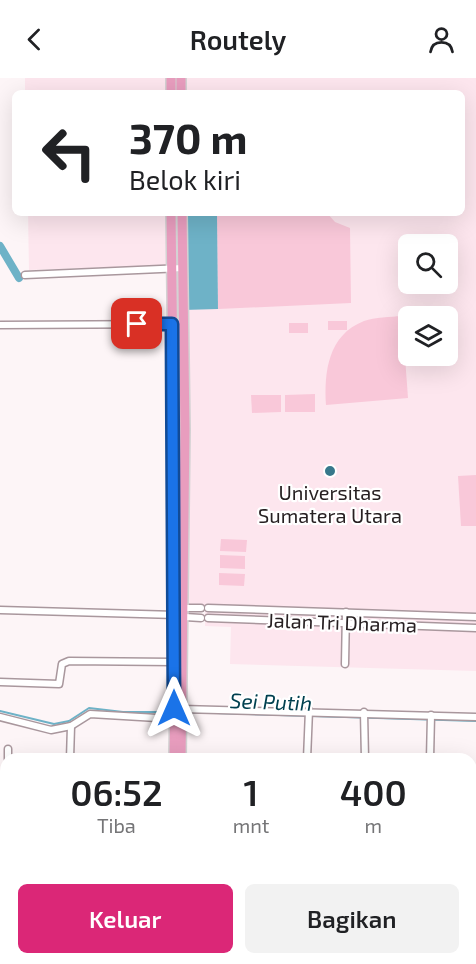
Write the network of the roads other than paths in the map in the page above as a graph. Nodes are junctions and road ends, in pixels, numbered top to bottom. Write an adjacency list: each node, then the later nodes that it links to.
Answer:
1 (171, 216): 3 (main road)
2 (182, 216): 4 (main road)
3 (171, 268): 4 (street); 5 (street); 6 (main road)
4 (183, 268): 7 (main road)
5 (25, 275)
6 (172, 310): 7 (street); 8 (main road)
7 (183, 310): 9 (main road)
8 (172, 324): 9 (street); 10 (street); 14 (main road)
9 (184, 324): 14 (main road)
10 (0, 325)
11 (0, 610): 14 (street)
12 (303, 611): 13 (street, Jalan Tri Dharma); 14 (street, Jalan Tri Dharma); 16 (street)
13 (346, 612): 15 (street, Jalan Tri Dharma); 17 (street)
14 (182, 613): 16 (street, Jalan Tri Dharma); 19 (main road); 22 (main road)
15 (476, 617)
16 (302, 621): 17 (street, Jalan Tri Dharma)
17 (346, 622): 18 (street, Jalan Tri Dharma); 20 (street)
18 (476, 628)
19 (174, 663): 21 (street); 22 (main road)
20 (345, 664)
21 (0, 682)
22 (178, 713): 23 (street); 28 (street); 32 (main road); 33 (main road)
23 (309, 715): 25 (street); 34 (street)
24 (0, 717): 28 (street)
25 (364, 717): 27 (street); 35 (street)
26 (476, 717): 27 (street)
27 (430, 719): 36 (street)
28 (71, 726): 31 (street)
29 (8, 749): 30 (street)
30 (8, 753)
31 (70, 753)
32 (175, 753)
33 (181, 753)
34 (307, 753)
35 (365, 753)
36 (430, 753)

